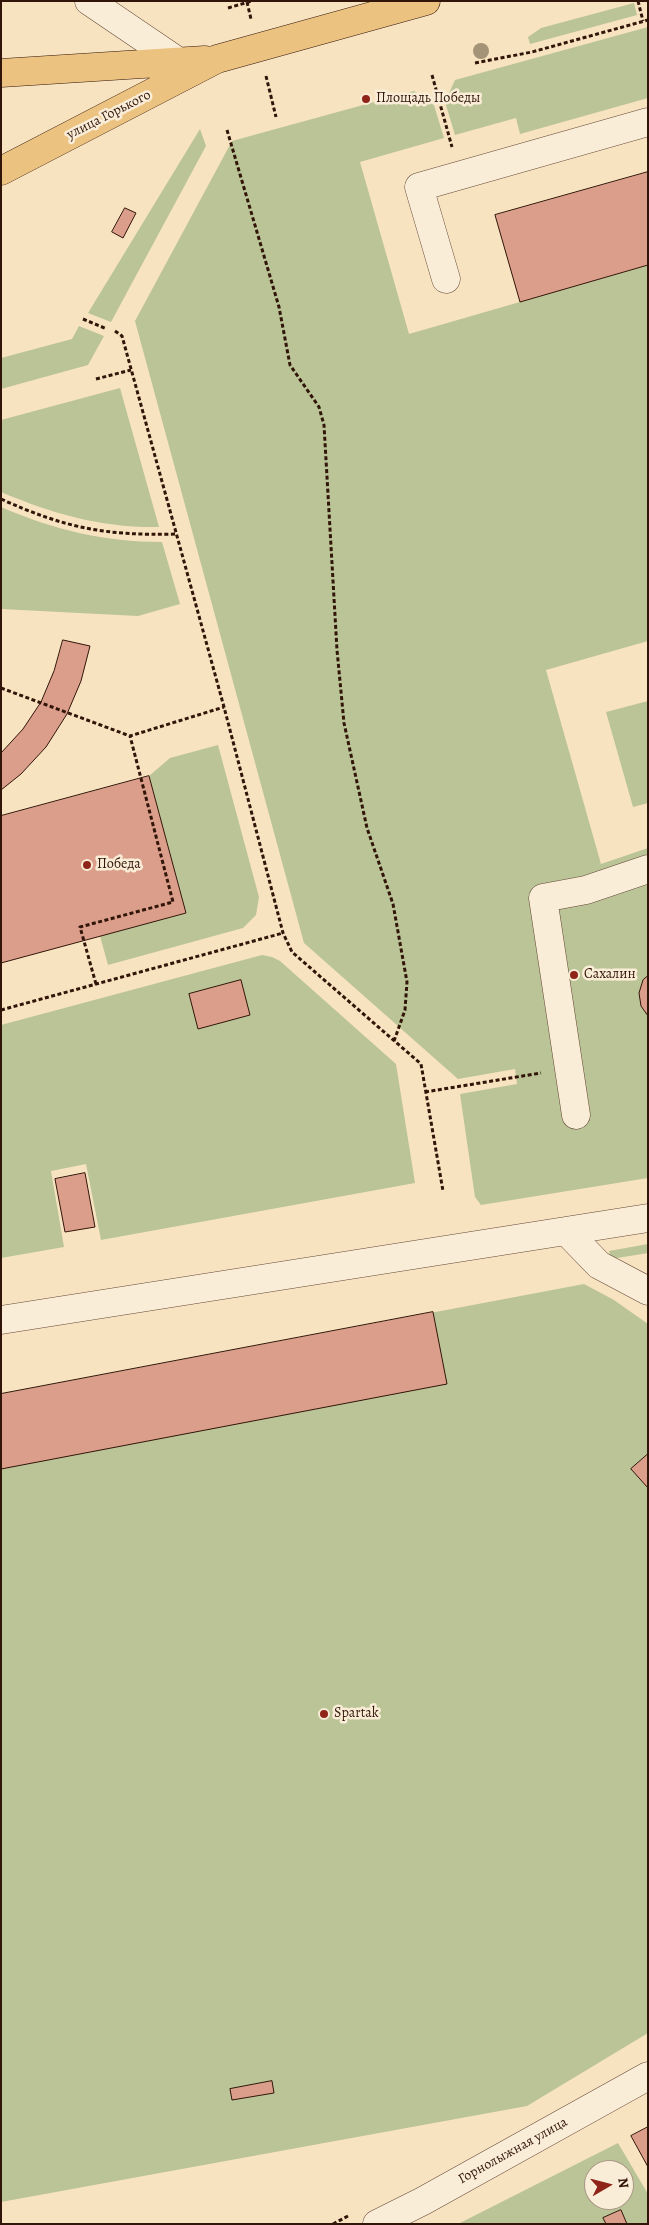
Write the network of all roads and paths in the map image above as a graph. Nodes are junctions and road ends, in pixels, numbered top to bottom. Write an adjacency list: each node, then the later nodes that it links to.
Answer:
1 (89, 1): 9 (street)
2 (252, 1): 5 (path)
3 (426, 1): 8 (main road, улица Горького)
4 (638, 1): 7 (path)
5 (228, 8)
6 (648, 20): 7 (path)
7 (643, 21): 10 (path)
8 (217, 60): 9 (main road, улица Горького); 15 (main road, улица Горького)
9 (179, 62): 11 (main road, улица Горького)
10 (475, 64)
11 (1, 73)
12 (432, 75): 16 (path)
13 (648, 122): 16 (street)
14 (226, 130): 32 (path)
15 (1, 171)
16 (460, 175): 17 (street)
17 (446, 279)
18 (83, 319): 19 (path)
19 (107, 329)
20 (115, 331): 21 (path)
21 (131, 370): 22 (path); 24 (path)
22 (96, 379)
23 (1, 499): 24 (path)
24 (176, 534): 26 (path)
25 (1, 688): 27 (path)
26 (224, 707): 27 (path); 29 (path)
27 (130, 736): 30 (path)
28 (648, 869): 33 (street)
29 (283, 933): 30 (path); 32 (path)
30 (96, 984): 31 (path)
31 (1, 1010)
32 (394, 1041): 34 (path)
33 (569, 1069): 34 (path); 35 (street)
34 (426, 1092): 36 (path)
35 (576, 1116)
36 (443, 1191)
37 (648, 1218): 38 (street)
38 (566, 1231): 39 (street); 40 (street)
39 (648, 1291)
40 (1, 1320)
41 (648, 2076): 42 (street, Горнолыжная улица)
42 (377, 2224)

